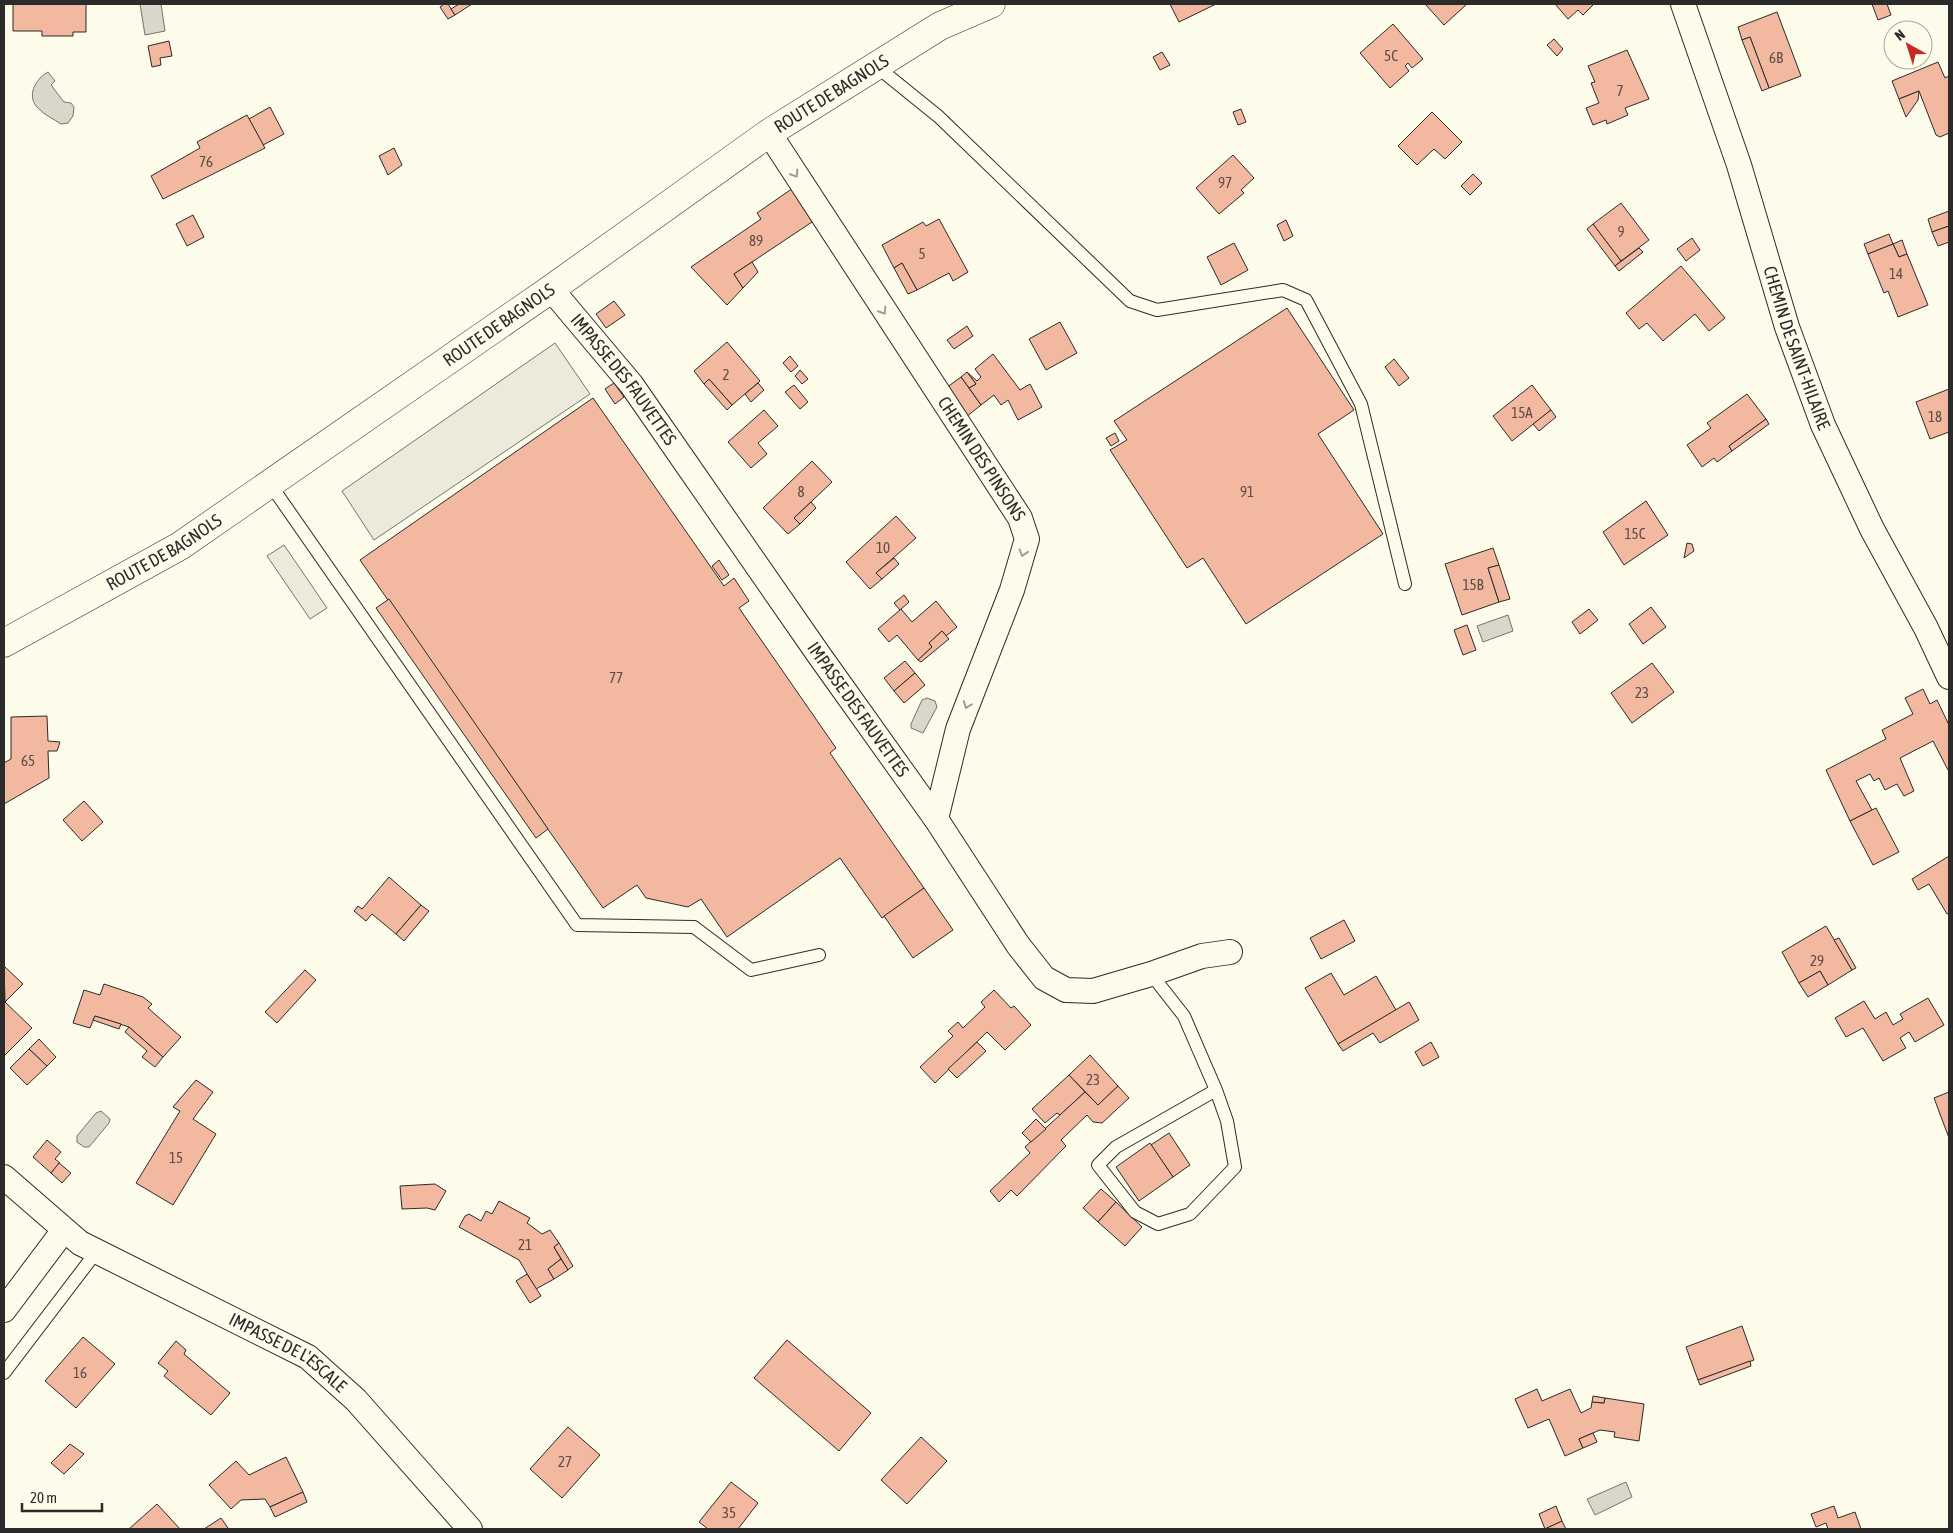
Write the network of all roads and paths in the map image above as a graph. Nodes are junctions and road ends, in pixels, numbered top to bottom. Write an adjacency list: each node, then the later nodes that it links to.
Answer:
1 (991, 4): 3 (main road, ROUTE DE BAGNOLS)
2 (1683, 4): 9 (street, CHEMIN DE SAINT-HILAIRE)
3 (876, 66): 4 (main road, ROUTE DE BAGNOLS); 7 (lane)
4 (769, 133): 5 (main road, ROUTE DE BAGNOLS); 10 (street, CHEMIN DES PINSONS, one-way to 10)
5 (551, 289): 6 (main road, ROUTE DE BAGNOLS); 10 (street, IMPASSE DES FAUVETTES)
6 (270, 484): 8 (main road, ROUTE DE BAGNOLS); 12 (lane)
7 (1405, 584)
8 (4, 643)
9 (1949, 677)
10 (936, 820): 13 (street, IMPASSE DES FAUVETTES)
11 (1230, 952): 13 (street, IMPASSE DES FAUVETTES)
12 (819, 955)
13 (1151, 974): 14 (lane)
14 (1216, 1090): 14 (lane)
15 (4, 1176): 16 (street, IMPASSE DE L'ESCALE)
16 (64, 1230): 17 (street, IMPASSE DE L'ESCALE); 18 (street)
17 (98, 1252): 19 (lane); 20 (street, IMPASSE DE L'ESCALE)
18 (4, 1310)
19 (4, 1373)
20 (470, 1529)

